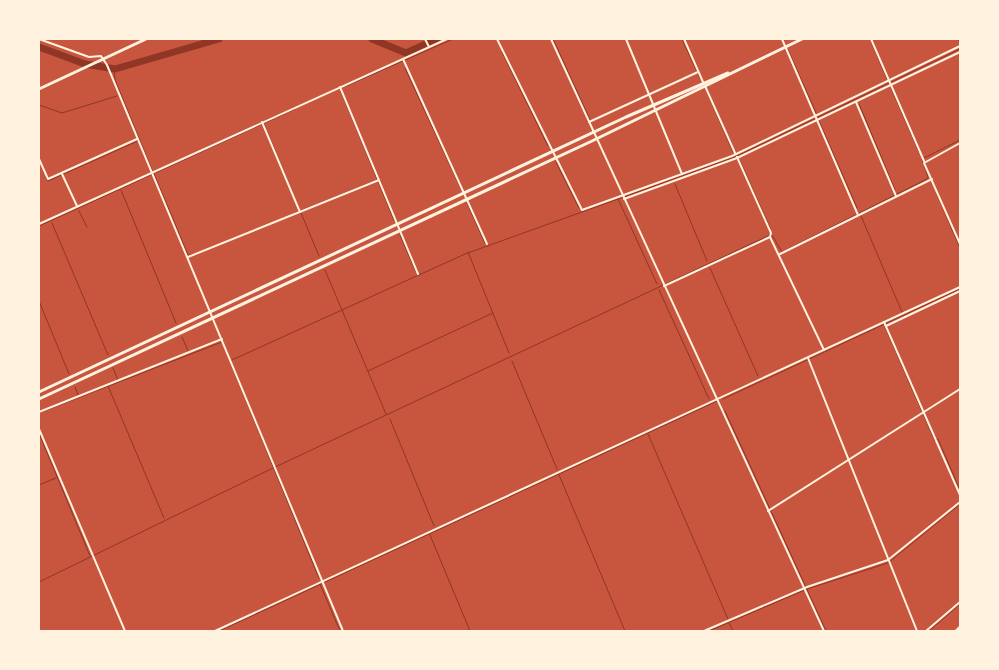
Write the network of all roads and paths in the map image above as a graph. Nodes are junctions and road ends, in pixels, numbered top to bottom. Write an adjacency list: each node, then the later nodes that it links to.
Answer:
1 (39, 39): 16 (street)
2 (146, 39): 16 (main road)
3 (425, 39): 13 (street)
4 (447, 39): 13 (street)
5 (497, 39): 34 (street)
6 (551, 39): 28 (street)
7 (626, 39): 23 (street)
8 (684, 39): 18 (street)
9 (782, 39): 14 (street)
10 (802, 39): 14 (main road)
11 (871, 39): 19 (street)
12 (960, 46): 19 (street)
13 (429, 47): 17 (street)
14 (785, 47): 20 (main road); 27 (street)
15 (960, 52): 19 (street)
16 (103, 58): 22 (main road); 32 (street)
17 (404, 61): 21 (street); 44 (street)
18 (698, 72): 20 (street); 23 (street)
19 (890, 83): 24 (street); 27 (street); 38 (street)
20 (704, 84): 25 (main road); 26 (main road); 35 (street)
21 (340, 87): 29 (street); 43 (street)
22 (39, 89)
23 (649, 94): 25 (street); 28 (street)
24 (856, 102): 27 (street); 45 (street)
25 (654, 104): 26 (street); 30 (main road)
26 (656, 110): 31 (main road); 41 (street)
27 (816, 118): 35 (street); 50 (street)
28 (589, 122): 30 (street)
29 (262, 123): 40 (street); 49 (street)
30 (594, 132): 31 (street); 34 (main road)
31 (596, 138): 36 (main road); 46 (street)
32 (138, 140): 39 (street); 40 (street)
33 (960, 143): 38 (street)
34 (553, 151): 36 (street); 44 (main road)
35 (736, 156): 41 (street); 46 (street); 54 (street)
36 (556, 157): 46 (street); 47 (main road)
37 (39, 159): 39 (street)
38 (924, 159): 42 (street)
39 (62, 174): 48 (street)
40 (152, 174): 48 (street); 58 (street)
41 (682, 174): 46 (street)
42 (932, 179): 45 (street); 56 (street)
43 (378, 181): 49 (street); 52 (street)
44 (464, 193): 47 (street); 52 (main road)
45 (895, 195): 50 (street)
46 (623, 197): 60 (street)
47 (467, 199): 53 (main road); 55 (street)
48 (77, 206): 51 (street)
49 (300, 212): 58 (street)
50 (858, 214): 57 (street)
51 (39, 224)
52 (397, 224): 53 (street); 63 (main road)
53 (400, 230): 59 (street); 64 (main road)
54 (770, 236): 57 (street); 60 (street)
55 (487, 244)
56 (960, 244)
57 (780, 254): 67 (street)
58 (188, 257): 63 (street)
59 (418, 274)
60 (664, 285): 71 (street)
61 (960, 286): 65 (street)
62 (960, 291): 65 (street)
63 (211, 312): 64 (street); 70 (main road)
64 (213, 317): 66 (street); 72 (main road)
65 (885, 324): 67 (street); 74 (street)
66 (222, 339): 73 (street); 81 (street)
67 (824, 350): 68 (street)
68 (809, 359): 71 (street); 76 (street)
69 (960, 389): 74 (street)
70 (39, 392)
71 (717, 398): 79 (street); 81 (street)
72 (39, 399)
73 (39, 412)
74 (923, 413): 76 (street); 77 (street)
75 (39, 429): 85 (street)
76 (848, 460): 79 (street); 80 (street)
77 (960, 495)
78 (960, 502): 80 (street)
79 (770, 510): 82 (street)
80 (889, 561): 82 (street); 90 (street)
81 (322, 581): 86 (street); 87 (street)
82 (805, 589): 88 (street); 89 (street)
83 (960, 602): 91 (street)
84 (960, 628): 92 (street)
85 (125, 631)
86 (215, 631)
87 (343, 631)
88 (704, 631)
89 (824, 631)
90 (917, 631)
91 (926, 631)
92 (956, 631)

